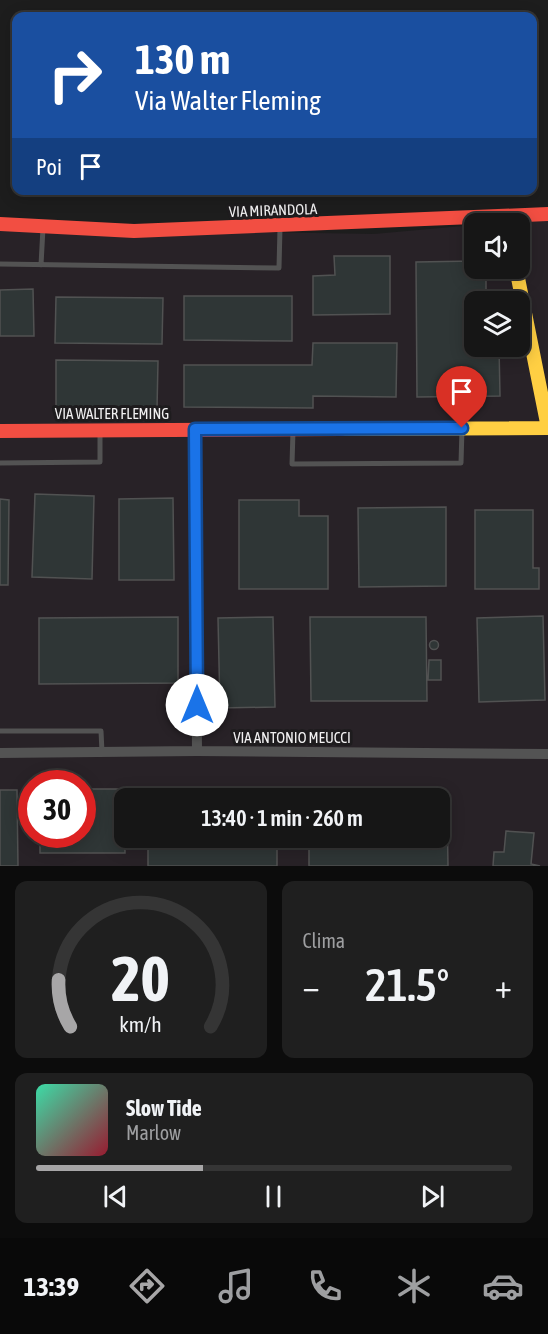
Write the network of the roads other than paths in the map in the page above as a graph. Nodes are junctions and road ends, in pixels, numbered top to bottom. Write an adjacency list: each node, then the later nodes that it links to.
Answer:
1 (548, 214): 2 (street, VIA MIRANDOLA)
2 (530, 217)
3 (464, 221): 6 (street, VIA MIRANDOLA)
4 (0, 224): 5 (street, VIA MIRANDOLA)
5 (43, 226): 6 (street, VIA MIRANDOLA); 8 (lane)
6 (280, 226): 8 (lane)
7 (0, 264): 8 (lane)
8 (41, 265)
9 (518, 279): 11 (street)
10 (462, 428): 11 (street, VIA WALTER FLEMING); 13 (street, VIA WALTER FLEMING); 13 (lane)
11 (548, 428)
12 (195, 429): 13 (street, VIA WALTER FLEMING); 15 (street, VIA WALTER FLEMING); 18 (street)
13 (293, 429)
14 (0, 430): 15 (street, VIA WALTER FLEMING)
15 (100, 430): 16 (lane)
16 (0, 463)
17 (0, 731): 19 (lane)
18 (197, 751): 19 (street, VIA ANTONIO MEUCCI); 21 (street, VIA ANTONIO MEUCCI)
19 (102, 752): 20 (street, VIA ANTONIO MEUCCI)
20 (0, 753)
21 (548, 754)

